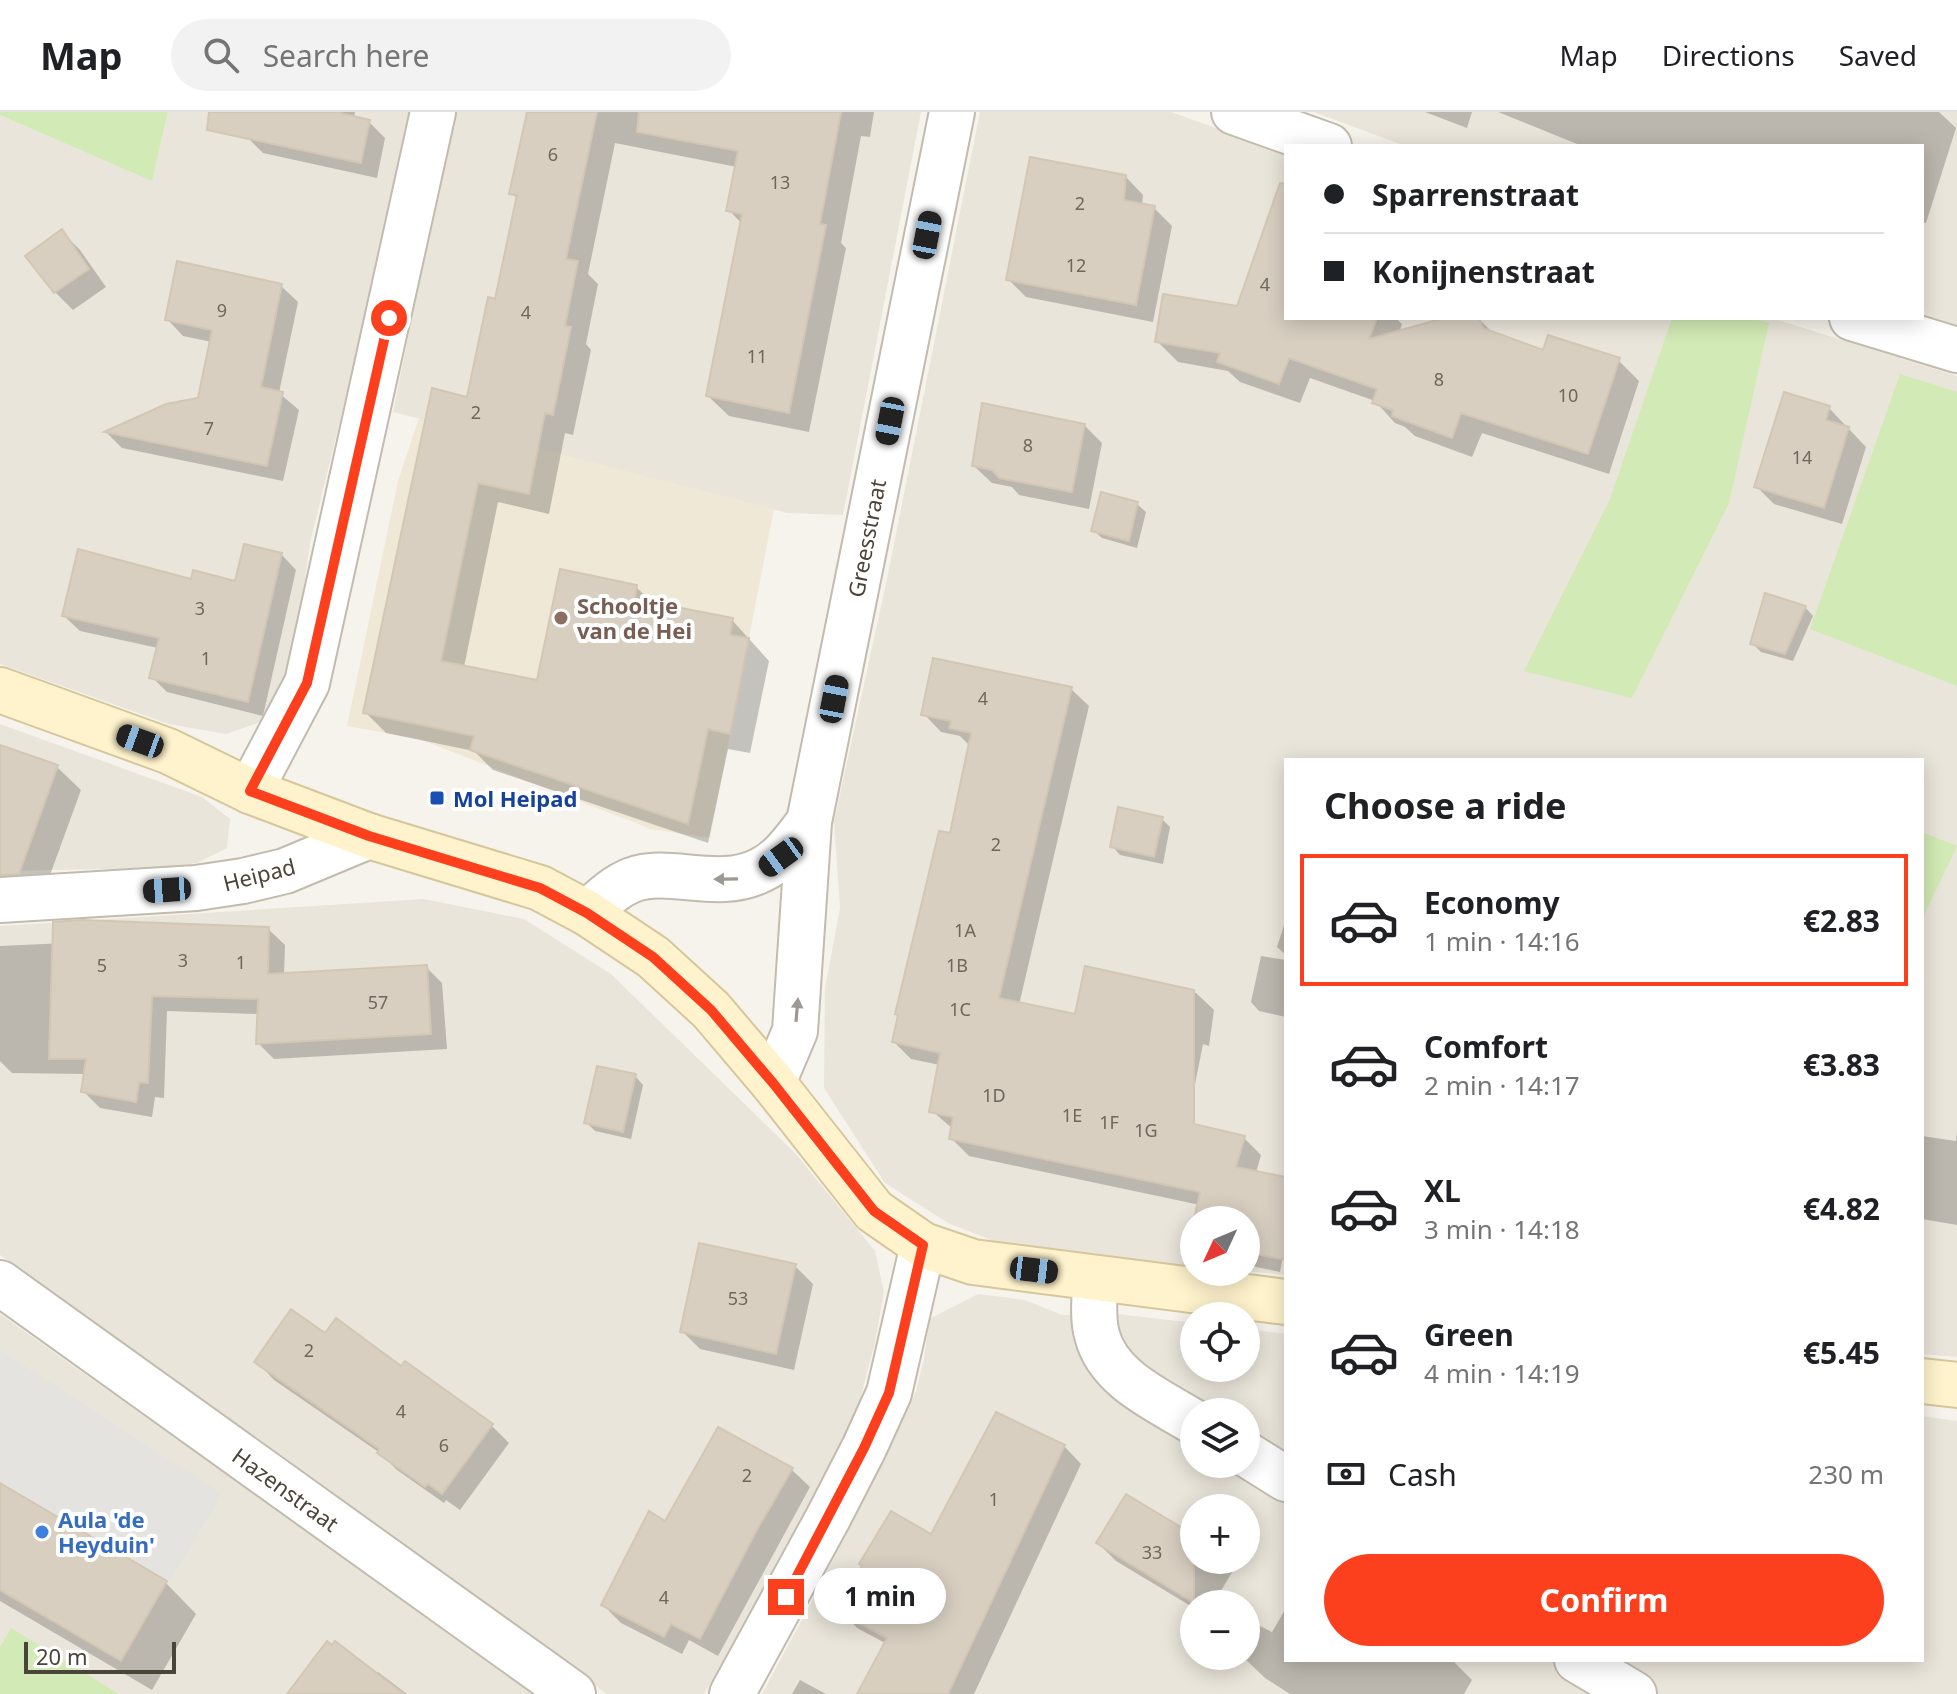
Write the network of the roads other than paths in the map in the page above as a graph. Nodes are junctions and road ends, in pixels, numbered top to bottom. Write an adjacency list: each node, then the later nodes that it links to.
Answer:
1 (433, 112): 8 (street)
2 (952, 112): 9 (street, Greesstraat)
3 (1234, 112): 4 (street)
4 (1323, 144)
5 (1859, 320): 6 (street)
6 (1957, 350)
7 (0, 690): 8 (street)
8 (250, 791): 10 (street)
9 (809, 822): 12 (street, Greesstraat, one-way to 12); 13 (street, Greesstraat, one-way to 9)
10 (369, 836): 11 (street, Heipad); 12 (street)
11 (0, 900)
12 (587, 913): 13 (street)
13 (773, 1083): 14 (street)
14 (923, 1245): 15 (street); 25 (street)
15 (1095, 1278): 17 (street); 20 (street)
16 (0, 1283): 24 (street, Hazenstraat)
17 (1284, 1302)
18 (1924, 1381): 19 (street)
19 (1957, 1385)
20 (1180, 1413)
21 (1260, 1463): 22 (street)
22 (1284, 1478)
23 (1580, 1662): 26 (street)
24 (573, 1694)
25 (732, 1694)
26 (1634, 1694)

